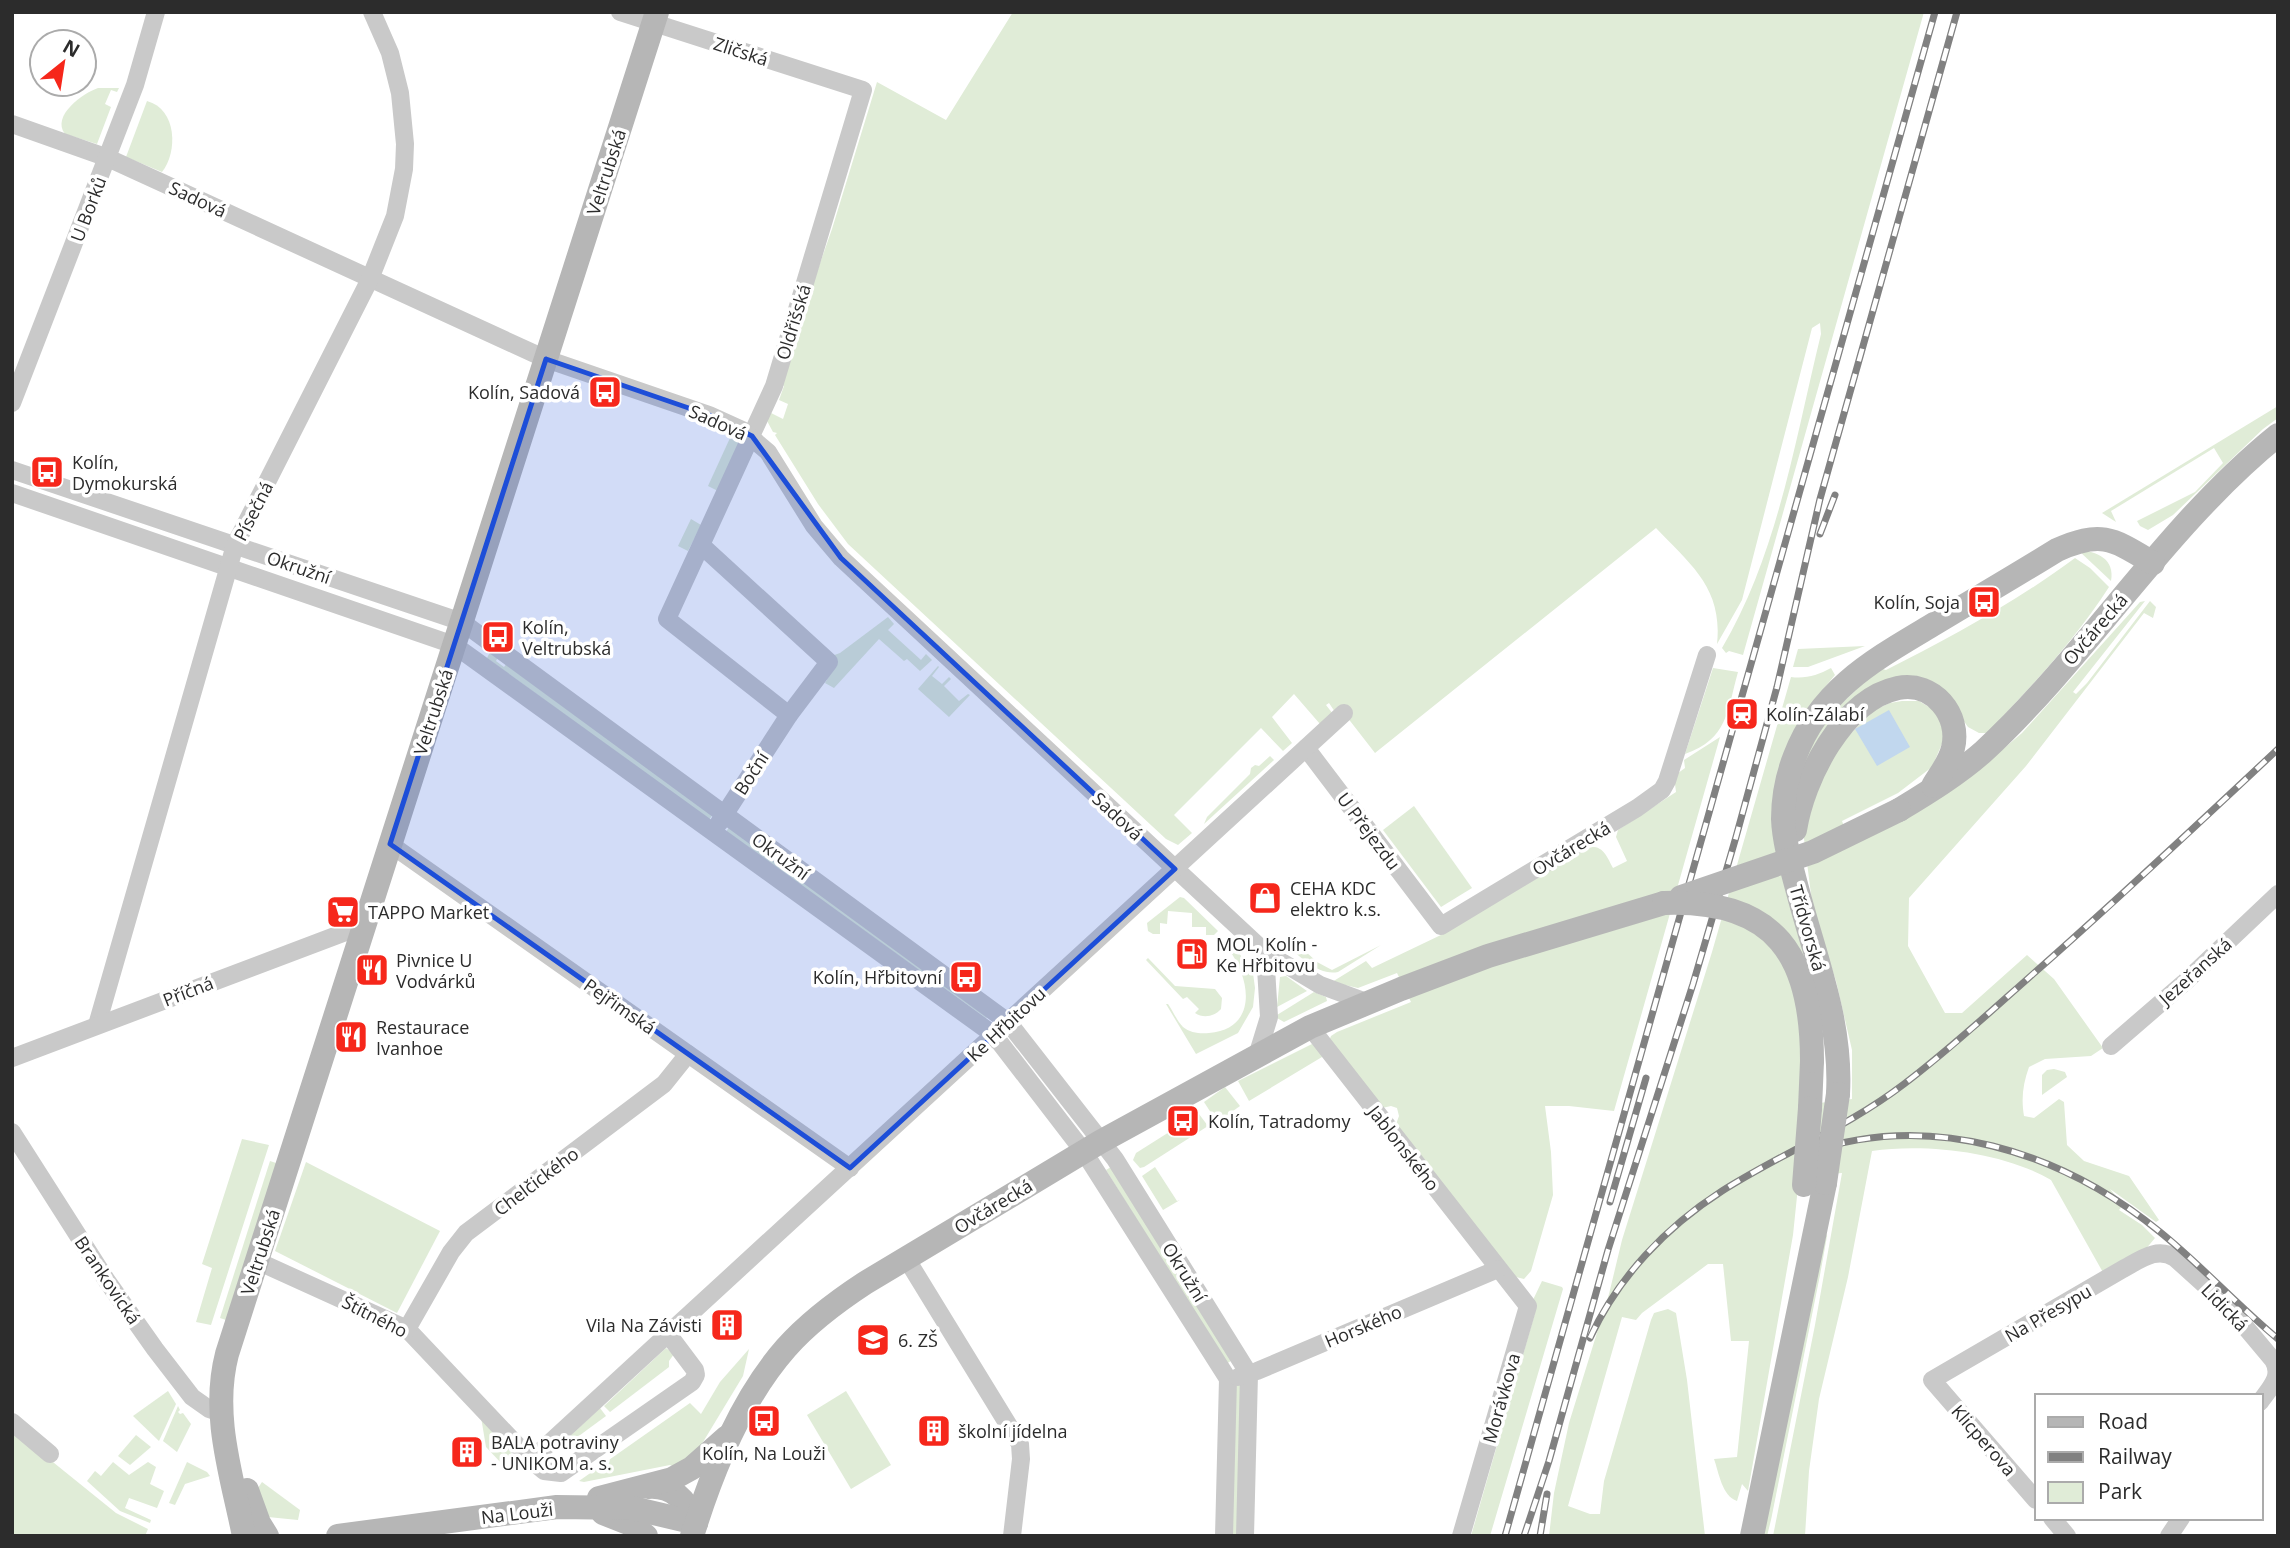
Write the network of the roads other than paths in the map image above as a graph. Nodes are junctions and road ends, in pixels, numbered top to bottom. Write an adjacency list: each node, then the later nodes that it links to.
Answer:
1 (156, 12): 7 (street, U Borků)
2 (372, 12): 8 (street, Písečná)
3 (620, 12): 4 (street, Zličská)
4 (656, 18): 5 (street, Zličská); 9 (main road, Veltrubská)
5 (863, 90): 12 (street, Oldřišská)
6 (12, 124): 7 (street, Sadová)
7 (108, 158): 8 (street, Sadová); 10 (street, U Borků)
8 (370, 279): 9 (street, Sadová); 15 (street, Písečná)
9 (546, 359): 12 (street, Sadová); 19 (main road, Veltrubská)
10 (12, 403)
11 (2278, 435): 17 (main road, Ovčárecká)
12 (752, 436): 16 (street, Oldřišská); 29 (street, Sadová)
13 (12, 470): 15 (street, Okružní)
14 (12, 493): 18 (street, Okružní)
15 (235, 545): 18 (street, Písečná); 19 (street, Okružní)
16 (701, 545): 22 (street, Oldřišská); 22 (street)
17 (2152, 563): 24 (main road, Ovčárecká); 28 (main road, Třídvorská)
18 (228, 567): 19 (street, Okružní); 37 (street, Písečná)
19 (458, 634): 25 (street, Okružní); 26 (street, Okružní); 27 (main road, Veltrubská)
20 (1707, 655): 32 (street, Ovčárecká)
21 (1344, 713): 23 (street, Ke Hřbitovu)
22 (789, 715): 25 (street, Boční)
23 (1306, 748): 29 (street, Ke Hřbitovu); 32 (street, U Přejezdu)
24 (1928, 792): 28 (main road); 31 (main road, Ovčárecká, bridge)
25 (725, 815): 26 (street, Boční); 36 (street, Okružní)
26 (713, 832): 39 (street, Okružní)
27 (390, 844): 33 (main road, Veltrubská); 42 (street, Pejřimská)
28 (1792, 866): 47 (main road, Třídvorská, bridge)
29 (1175, 869): 34 (street, Sadová); 36 (street, Ke Hřbitovu)
30 (2278, 894): 40 (street, Jezeřanská)
31 (1664, 903): 35 (main road, Ovčárecká); 47 (main road, bridge)
32 (1432, 915)
33 (365, 925): 37 (street, Příčná); 50 (main road, Veltrubská)
34 (1265, 952): 35 (street, Sadová); 41 (street)
35 (1366, 1002): 38 (main road, Ovčárecká)
36 (1008, 1022): 39 (street, Ke Hřbitovu); 45 (street, Okružní)
37 (97, 1025): 43 (street, Příčná)
38 (1310, 1027): 41 (main road, Ovčárecká); 51 (street, Jablonského)
39 (994, 1035): 45 (street, Okružní); 46 (street, Ke Hřbitovu)
40 (2111, 1046)
41 (1258, 1053): 45 (main road, Ovčárecká)
42 (688, 1054): 46 (street, Pejřimská); 52 (street, Chelčického)
43 (12, 1058)
44 (12, 1132): 59 (street, Brankovická)
45 (1092, 1147): 49 (main road, Ovčárecká); 55 (street, Okružní); 56 (street, Okružní)
46 (850, 1168): 53 (street, Ke Hřbitovu)
47 (1814, 1184): 79 (main road, Třídvorská)
48 (2166, 1252): 54 (street, Lidická); 57 (street, Na Přesypu)
49 (906, 1258): 61 (main road, Ovčárecká); 75 (street)
50 (257, 1261): 52 (street, Štítného); 59 (main road, Veltrubská)
51 (1498, 1269): 55 (street, Horského); 78 (street, Morávkova)
52 (407, 1329): 63 (street, Štítného)
53 (668, 1334): 63 (street, Ke Hřbitovu); 63 (street)
54 (2277, 1367): 58 (street)
55 (1249, 1374): 56 (street, Horského); 77 (street)
56 (1228, 1379): 76 (street)
57 (1932, 1380): 65 (street, Klicperova)
58 (2262, 1399)
59 (221, 1413): 71 (main road); 72 (main road)
60 (12, 1422): 62 (street)
61 (733, 1432): 64 (main road); 69 (main road, Ovčárecká)
62 (50, 1454)
63 (531, 1460)
64 (642, 1488): 66 (main road); 69 (main road)
65 (2035, 1499)
66 (557, 1507): 69 (main road, Na Louži); 70 (main road, Na Louži); 74 (main road)
67 (2054, 1520): 80 (street)
68 (2179, 1520): 81 (street)
69 (694, 1529)
70 (377, 1533): 73 (main road, Na Louži)
71 (244, 1536)
72 (267, 1536)
73 (338, 1536)
74 (646, 1536)
75 (1012, 1536)
76 (1224, 1536)
77 (1245, 1536)
78 (1461, 1536)
79 (1752, 1536)
80 (2067, 1536)
81 (2169, 1536)

